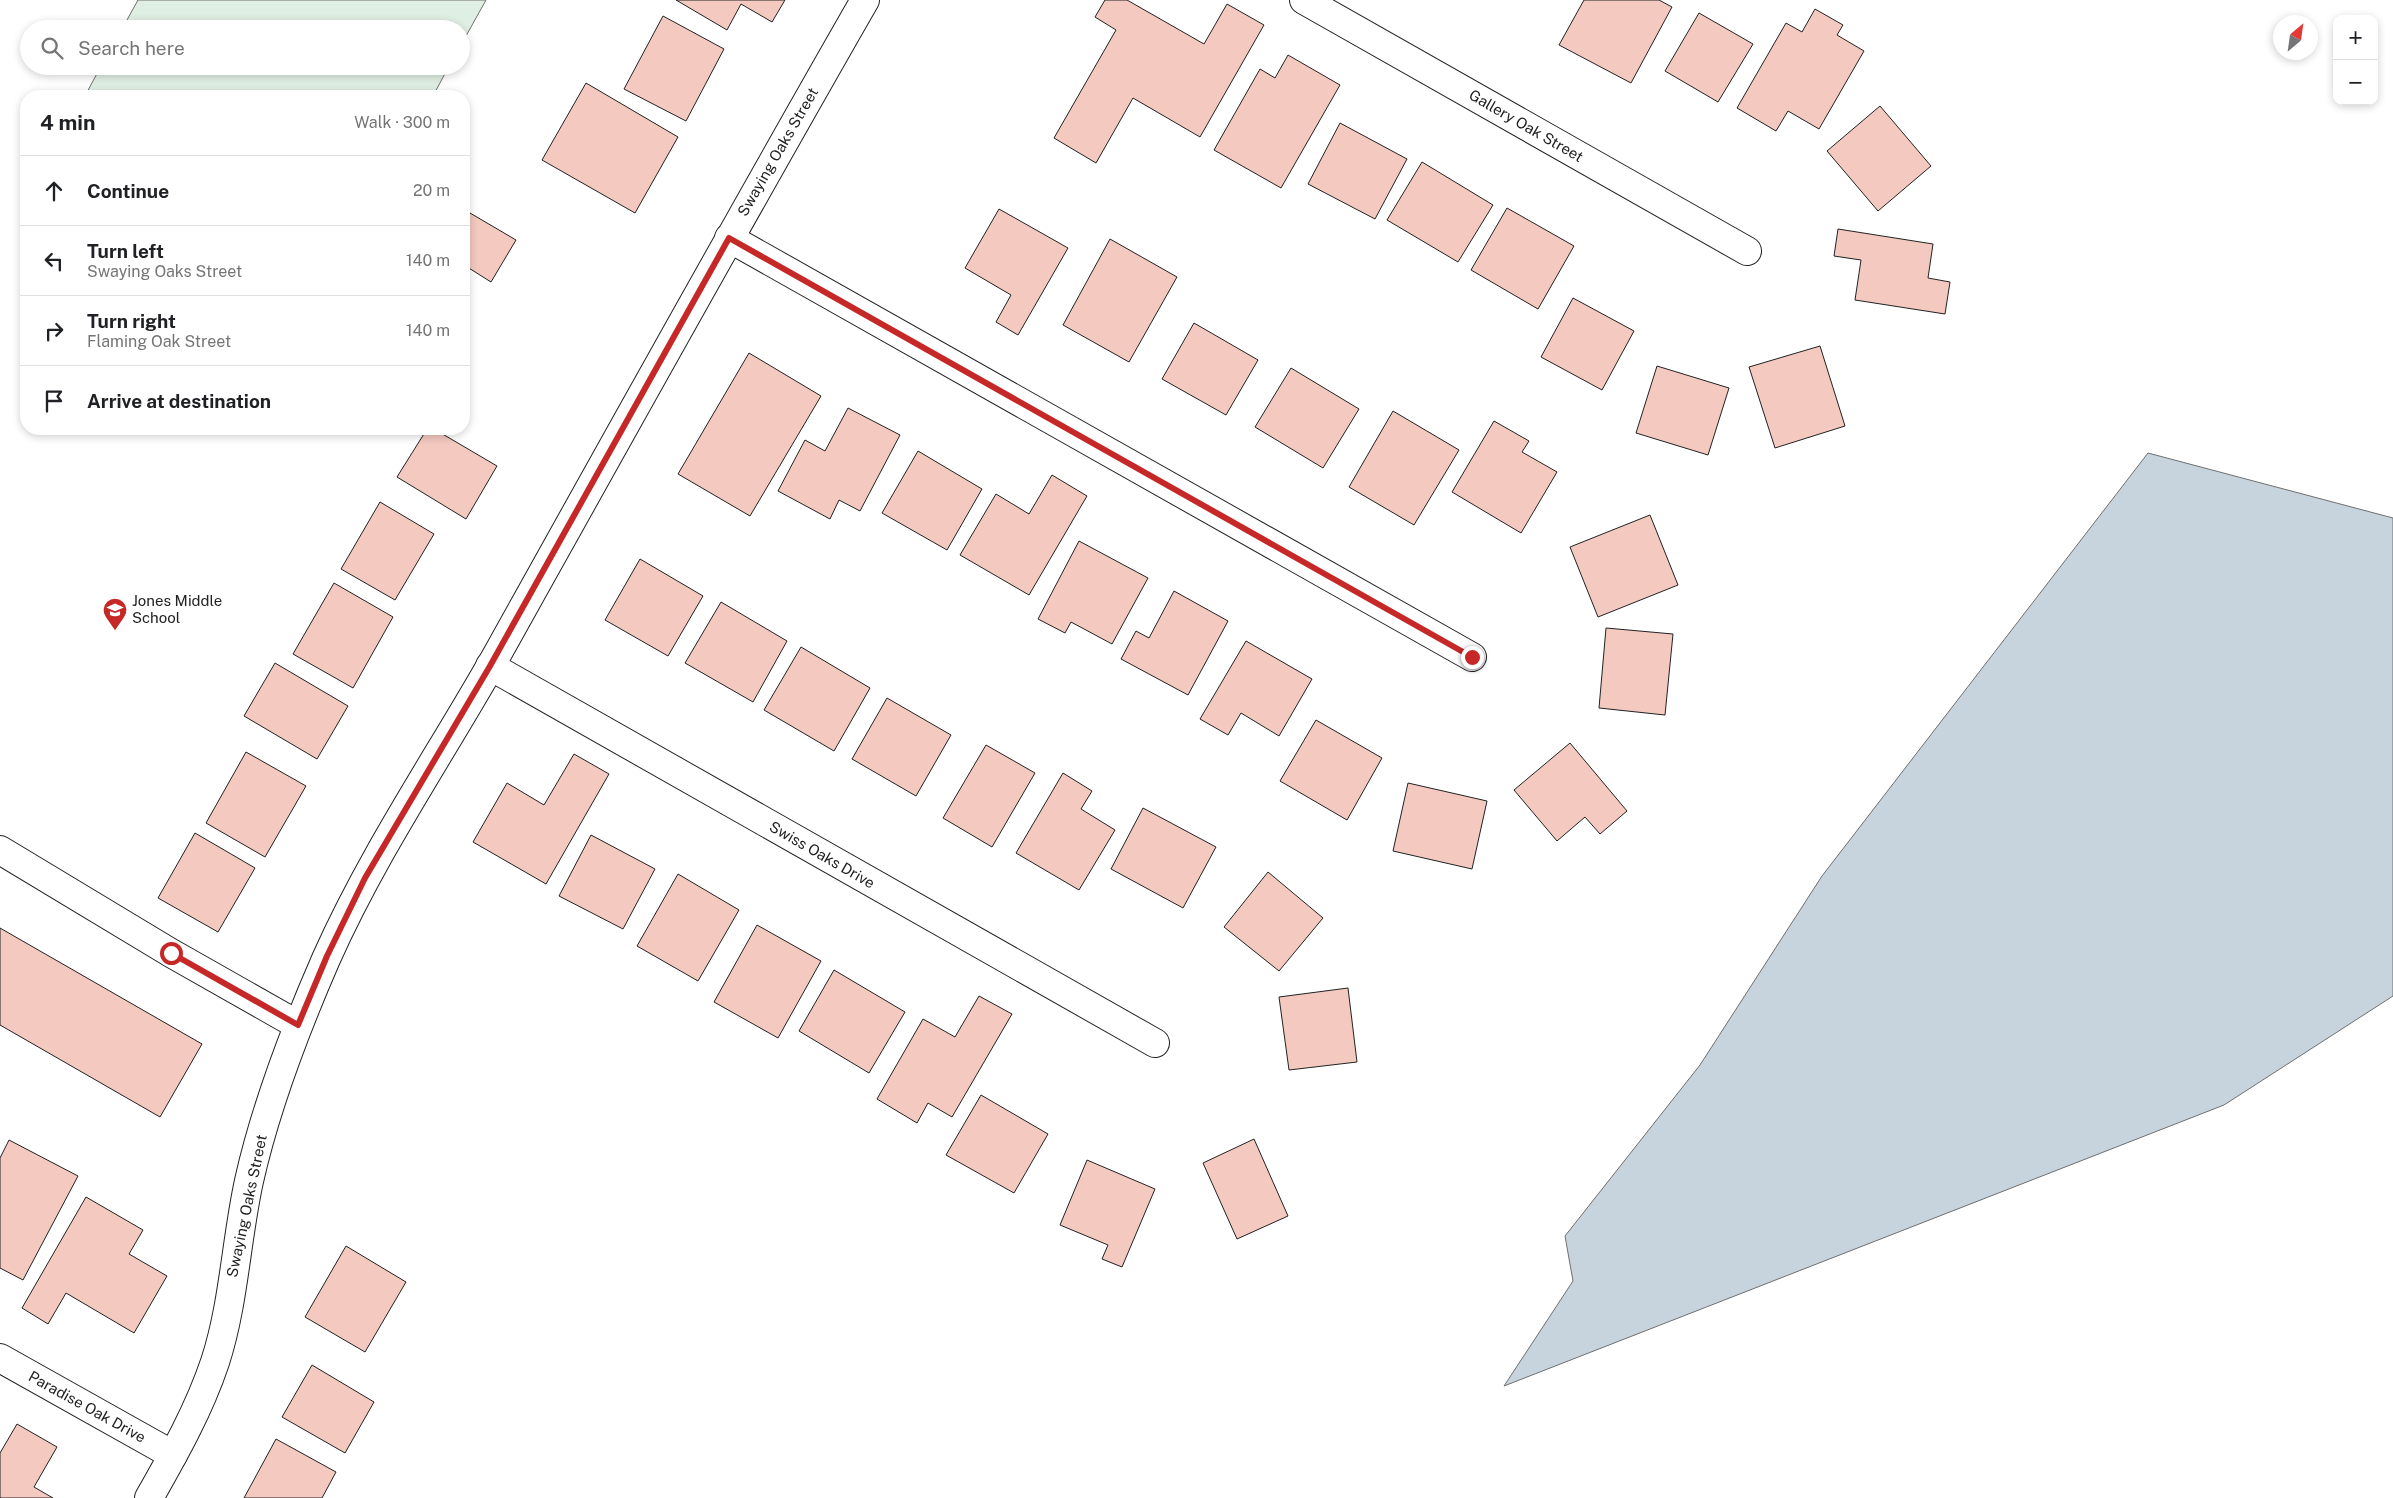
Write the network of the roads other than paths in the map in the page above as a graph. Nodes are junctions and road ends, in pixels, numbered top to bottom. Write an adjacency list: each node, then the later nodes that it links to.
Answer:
1 (865, 0): 3 (street, Swaying Oaks Street)
2 (1304, 0): 4 (street, Gallery Oak Street)
3 (729, 238): 5 (street); 6 (street, Swaying Oaks Street)
4 (1747, 251)
5 (1472, 657)
6 (490, 666): 8 (street, Swaying Oaks Street); 9 (street, Swiss Oaks Drive)
7 (0, 850): 8 (street)
8 (298, 1025): 11 (street, Swaying Oaks Street)
9 (1155, 1043)
10 (0, 1358): 11 (street, Paradise Oak Drive)
11 (173, 1455): 12 (street, Swaying Oaks Street)
12 (149, 1498)

